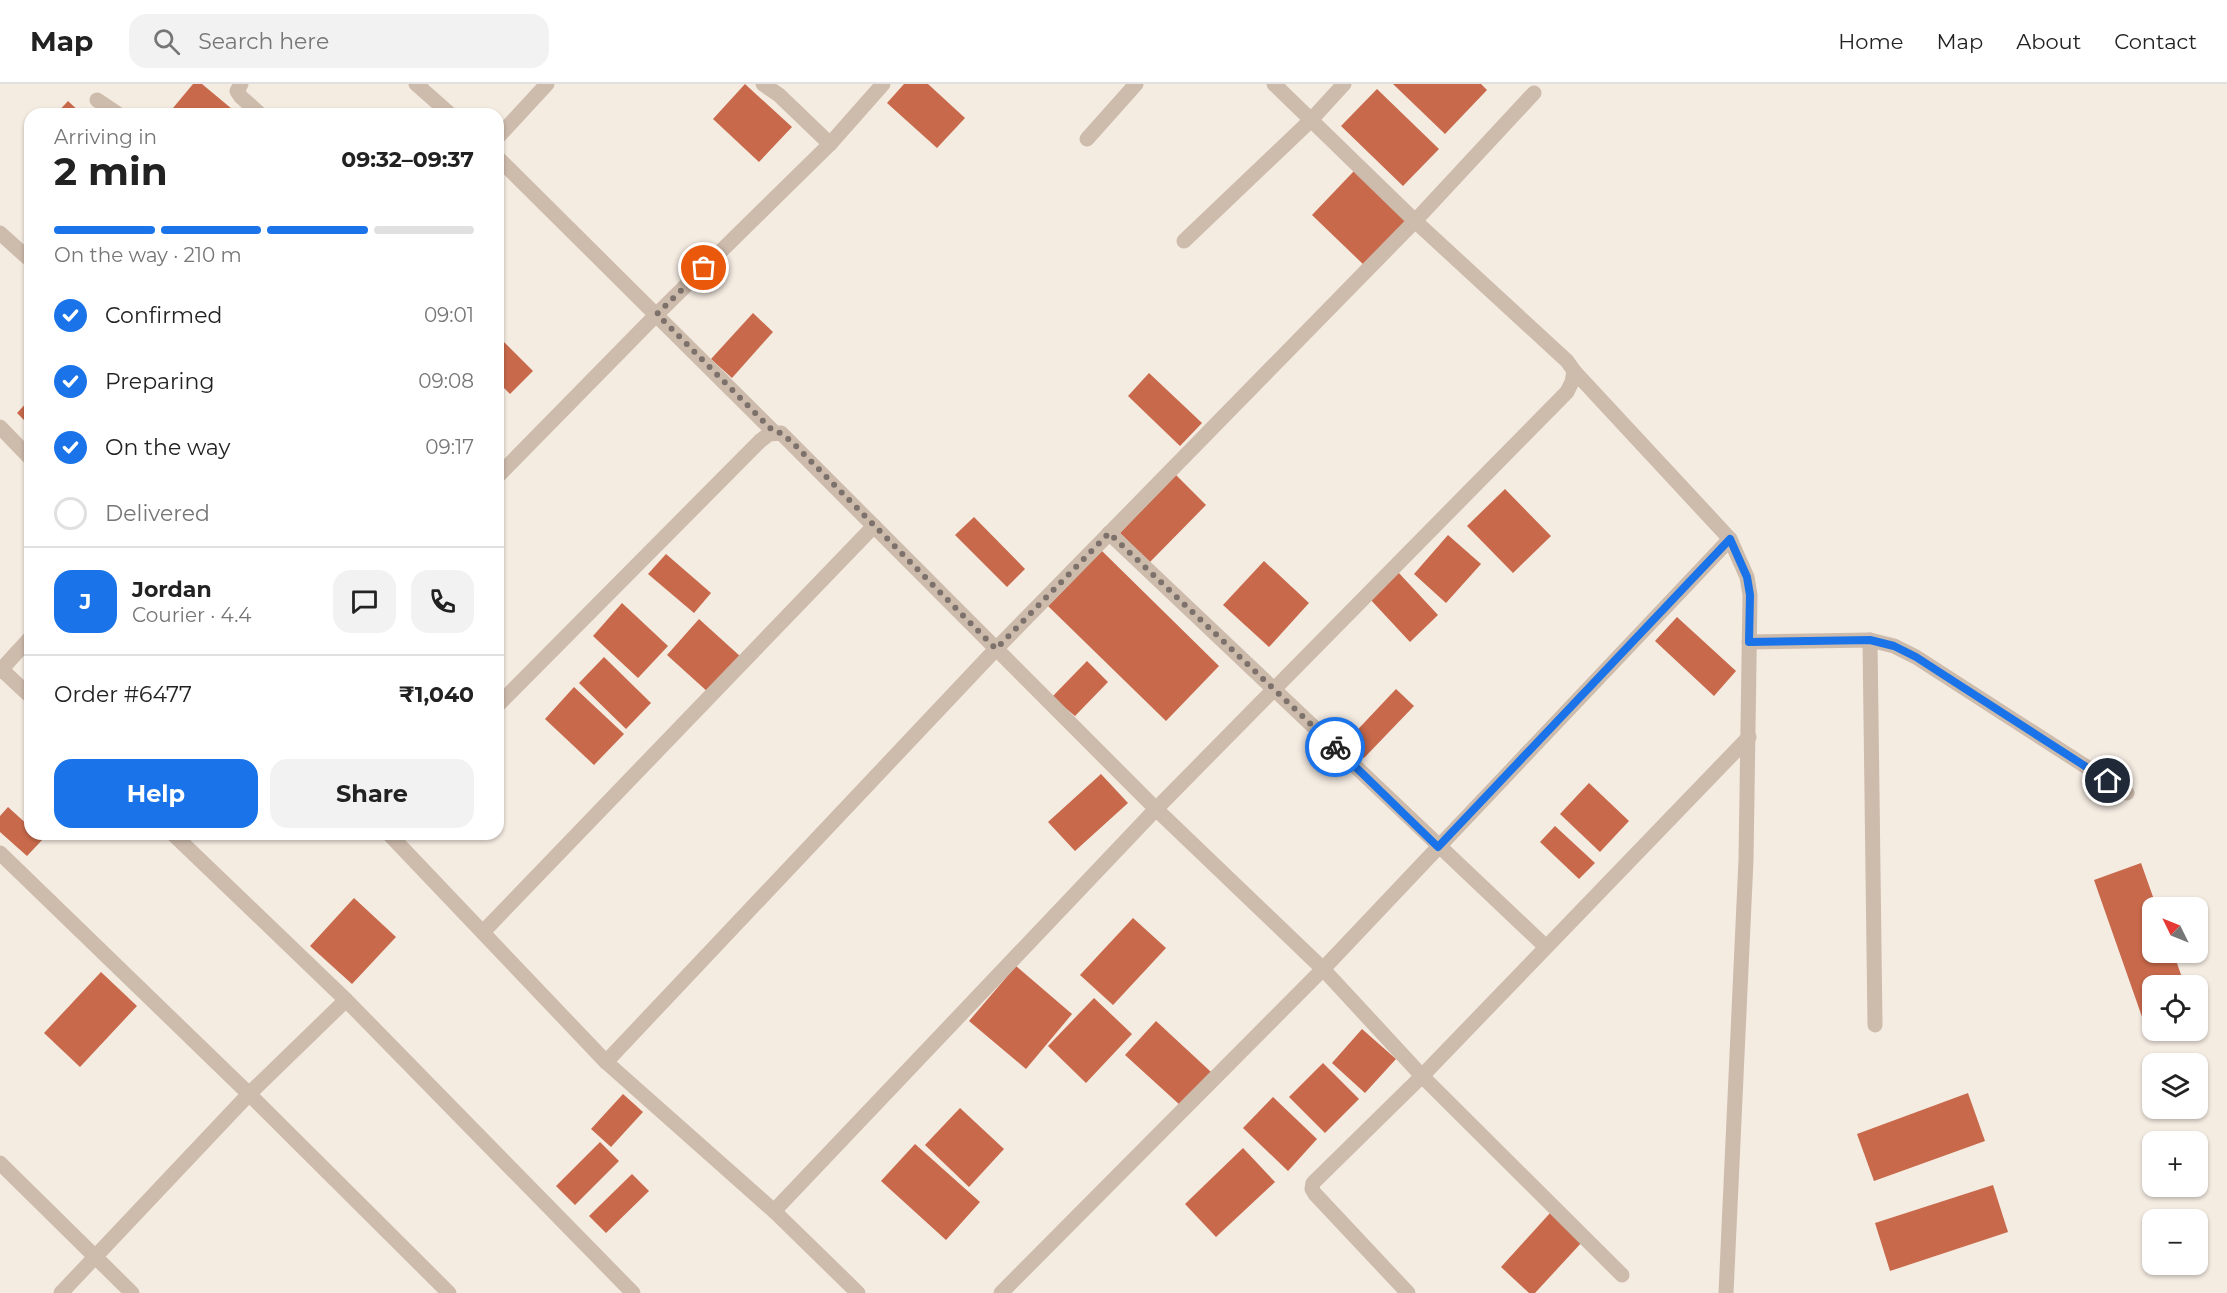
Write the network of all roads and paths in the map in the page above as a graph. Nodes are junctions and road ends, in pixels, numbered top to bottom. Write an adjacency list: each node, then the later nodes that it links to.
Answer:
1 (241, 84): 12 (street)
2 (416, 84): 13 (street)
3 (547, 84): 15 (street)
4 (763, 84): 17 (street)
5 (883, 84): 17 (street)
6 (1136, 84): 16 (street)
7 (1274, 84): 14 (street)
8 (1344, 84): 14 (street)
9 (1534, 93): 19 (street)
10 (96, 100): 11 (street)
11 (109, 108)
12 (253, 108)
13 (443, 108)
14 (1311, 120): 19 (street); 21 (street)
15 (504, 131)
16 (1087, 139)
17 (830, 144): 23 (street)
18 (504, 164): 23 (street)
19 (1415, 221): 24 (street); 30 (street)
20 (0, 233): 22 (street)
21 (1184, 241)
22 (24, 255)
23 (657, 314): 26 (street); 28 (street)
24 (1574, 371): 31 (street); 37 (street)
25 (0, 427): 27 (street)
26 (774, 432): 29 (street); 39 (street)
27 (24, 452)
28 (504, 470)
29 (874, 526): 35 (street); 47 (street)
30 (1109, 533): 35 (street); 37 (street)
31 (1730, 539): 33 (street); 45 (street)
32 (1870, 640): 33 (street); 41 (street); 51 (street)
33 (1749, 642): 40 (street)
34 (24, 645): 36 (street)
35 (996, 649): 42 (street); 52 (street)
36 (1, 670): 38 (street)
37 (1275, 689): 42 (street); 45 (street)
38 (24, 691)
39 (504, 699)
40 (1749, 737): 48 (street); 66 (street)
41 (2127, 793)
42 (1156, 809): 49 (street); 56 (street)
43 (179, 840): 50 (street)
44 (395, 840): 47 (street)
45 (1438, 847): 48 (street); 49 (street)
46 (0, 853): 54 (street)
47 (483, 932): 52 (street)
48 (1546, 947): 53 (street)
49 (1323, 969): 53 (street); 64 (street)
50 (346, 1000): 54 (street); 62 (street)
51 (1875, 1025)
52 (606, 1062): 56 (street)
53 (1422, 1076): 58 (street); 65 (street)
54 (249, 1094): 57 (street); 61 (street)
55 (0, 1163): 57 (street)
56 (774, 1211): 63 (street)
57 (95, 1256): 59 (street); 60 (street)
58 (1622, 1275)
59 (61, 1293)
60 (132, 1293)
61 (449, 1293)
62 (633, 1293)
63 (858, 1293)
64 (1001, 1293)
65 (1407, 1293)
66 (1726, 1293)

